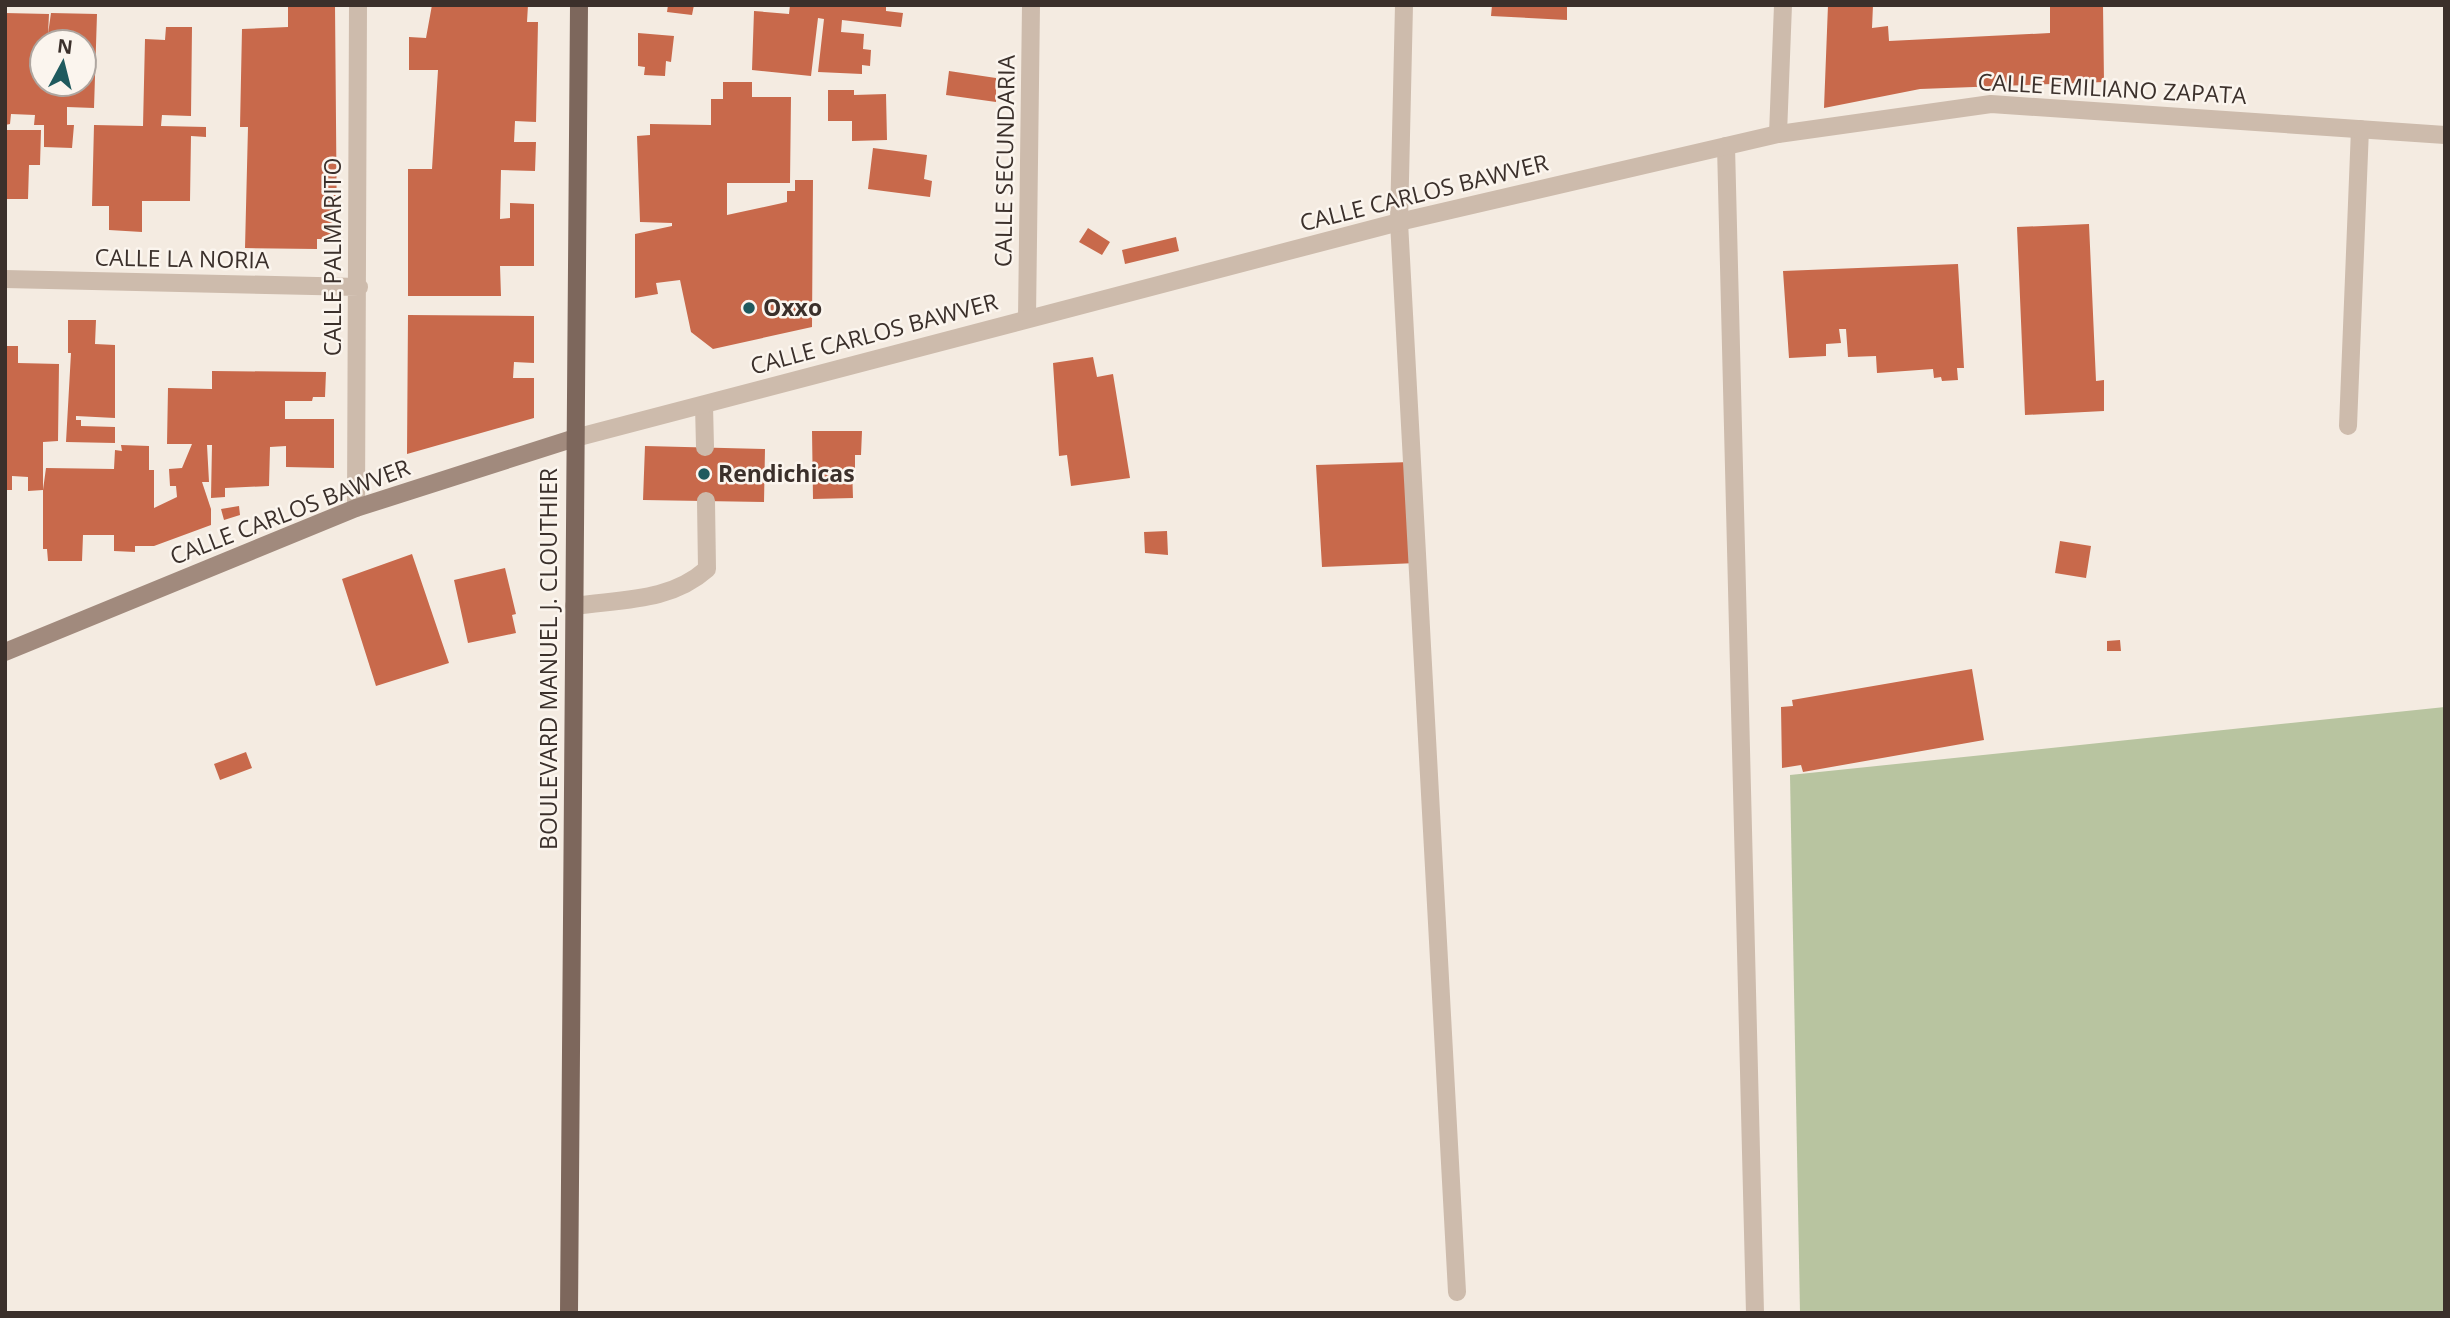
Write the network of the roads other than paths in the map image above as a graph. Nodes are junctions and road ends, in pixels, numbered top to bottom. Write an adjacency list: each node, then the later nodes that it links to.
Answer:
1 (358, 5): 12 (street, CALLE PALMARITO)
2 (579, 5): 16 (main road, BOULEVARD MANUEL J. CLOUTHIER)
3 (1031, 5): 13 (street, CALLE SECUNDARIA)
4 (1404, 5): 10 (street)
5 (1783, 5): 7 (street)
6 (2360, 129): 7 (street, CALLE EMILIANO ZAPATA); 8 (street, CALLE EMILIANO ZAPATA); 15 (street)
7 (1778, 134): 9 (street, CALLE CARLOS BAWVER)
8 (2445, 135)
9 (1726, 146): 10 (street, CALLE CARLOS BAWVER); 24 (street)
10 (1399, 222): 13 (street, CALLE CARLOS BAWVER); 22 (street)
11 (5, 279): 12 (street, CALLE LA NORIA)
12 (359, 288): 19 (street, CALLE PALMARITO)
13 (1027, 318): 14 (street, CALLE CARLOS BAWVER)
14 (704, 405): 16 (street, CALLE CARLOS BAWVER); 17 (street)
15 (2348, 426)
16 (575, 438): 19 (main road, CALLE CARLOS BAWVER); 20 (main road, BOULEVARD MANUEL J. CLOUTHIER)
17 (705, 447)
18 (706, 501): 20 (street)
19 (356, 508): 21 (main road, CALLE CARLOS BAWVER)
20 (574, 606): 23 (main road, BOULEVARD MANUEL J. CLOUTHIER)
21 (5, 652)
22 (1457, 1292)
23 (569, 1313)
24 (1755, 1313)

